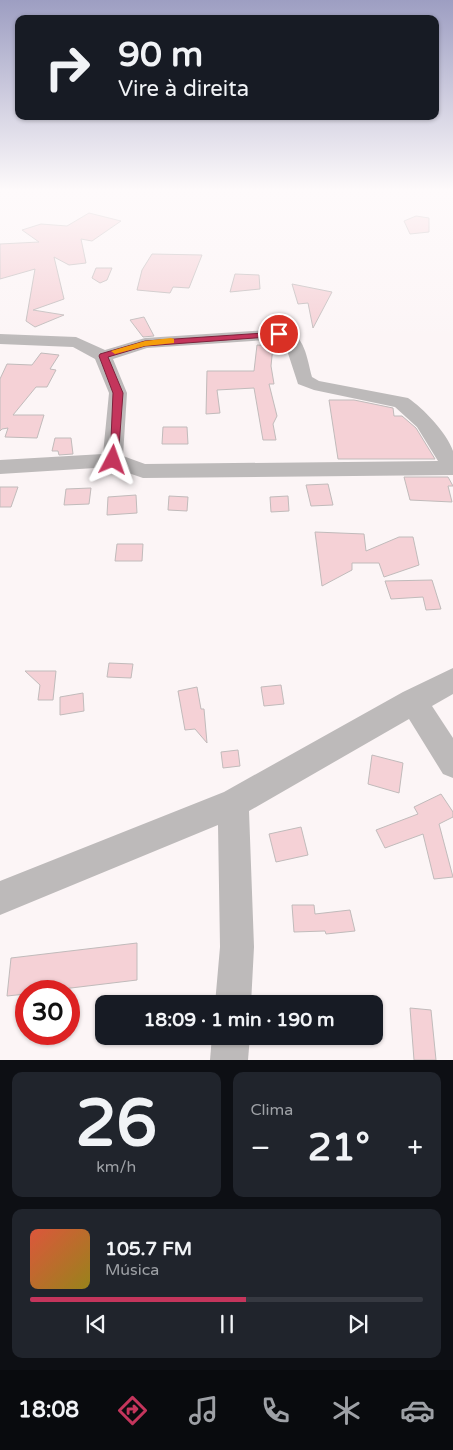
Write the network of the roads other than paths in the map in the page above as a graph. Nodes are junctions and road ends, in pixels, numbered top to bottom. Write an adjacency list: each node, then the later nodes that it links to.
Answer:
1 (0, 339): 2 (street)
2 (104, 356): 3 (street); 5 (street)
3 (113, 460): 4 (street); 5 (street)
4 (0, 467)
5 (453, 468)
6 (453, 680): 7 (street)
7 (413, 701): 8 (street); 9 (street)
8 (453, 764)
9 (234, 802): 10 (street); 11 (street)
10 (0, 898)
11 (234, 995)
12 (230, 1045): 13 (street)
13 (229, 1060)

